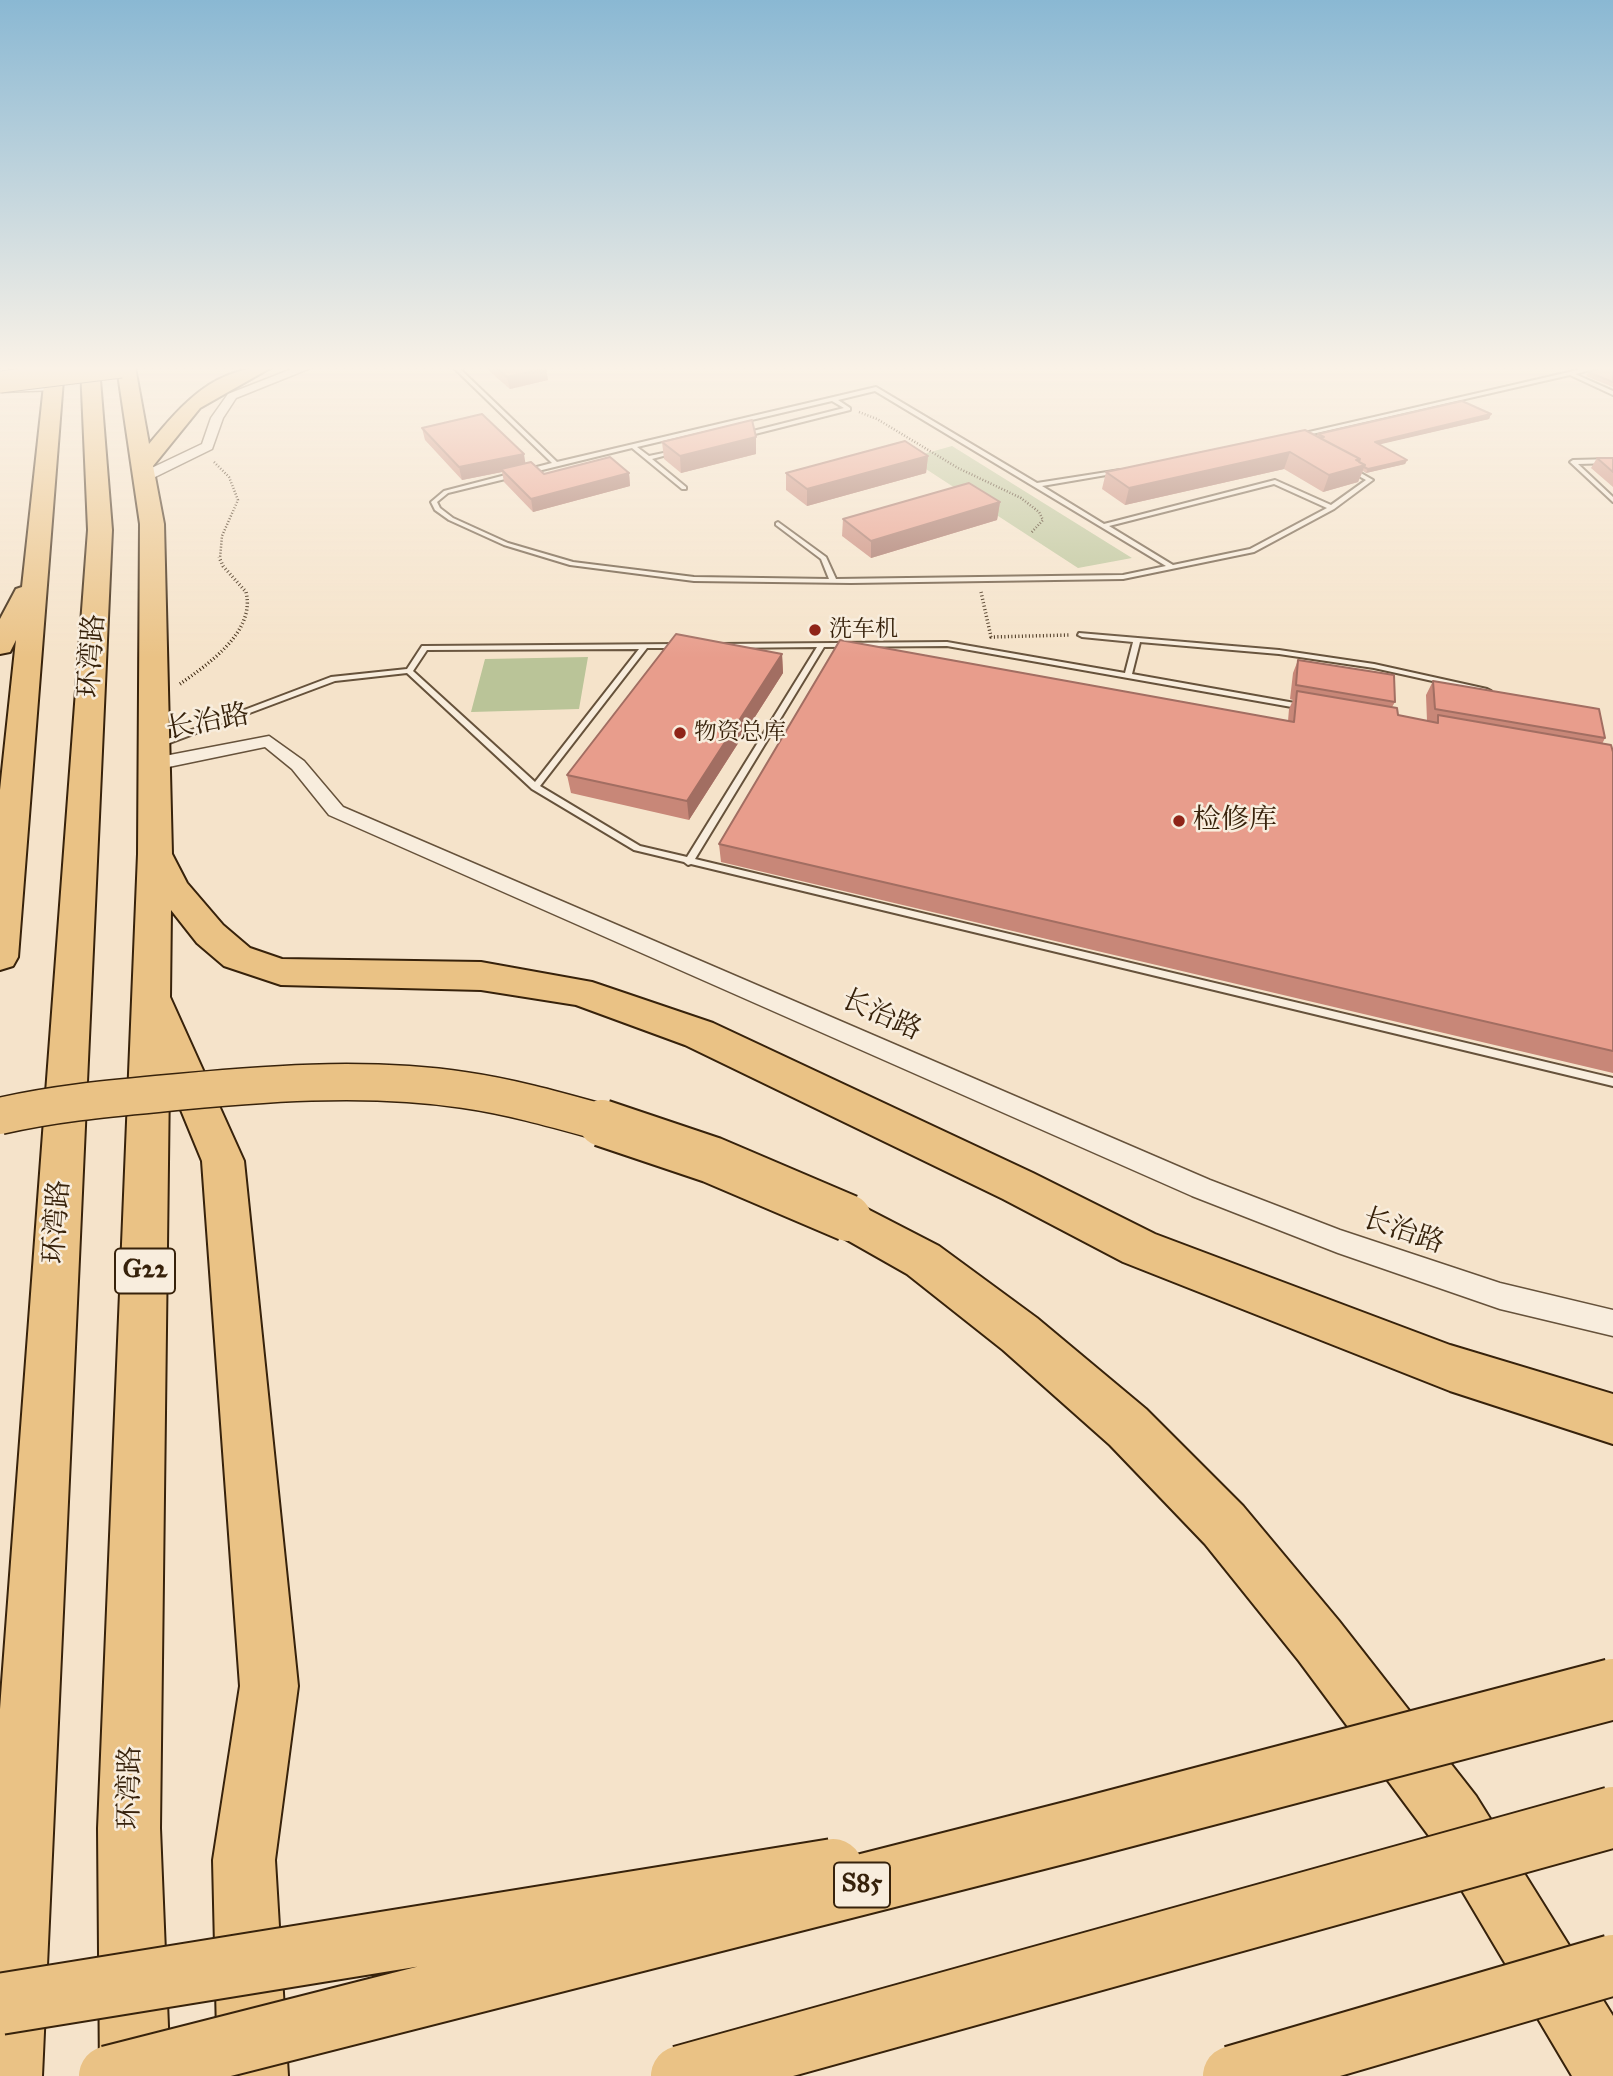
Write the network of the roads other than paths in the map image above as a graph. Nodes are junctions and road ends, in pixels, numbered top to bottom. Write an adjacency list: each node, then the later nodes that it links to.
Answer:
1 (46, 464): 20 (highway)
2 (83, 464): 48 (highway, 环湾路)
3 (142, 464): 12 (highway, 环湾路 / G22)
4 (149, 464): 12 (highway)
5 (163, 464): 12 (street)
6 (556, 464): 21 (lane)
7 (656, 464): 14 (lane)
8 (1000, 464): 13 (lane)
9 (1342, 464): 16 (lane)
10 (1575, 464): 15 (lane)
11 (1120, 471): 13 (lane)
12 (143, 472): 33 (highway, 环湾路 / G22)
13 (1032, 483): 18 (lane)
14 (684, 488)
15 (1613, 500)
16 (1332, 508): 18 (lane); 19 (lane)
17 (778, 524): 21 (lane)
18 (1103, 526): 19 (lane)
19 (1170, 566): 21 (lane)
20 (37, 567): 25 (highway); 37 (highway)
21 (833, 580)
22 (1082, 635): 23 (lane)
23 (1137, 640): 30 (lane); 31 (lane)
24 (822, 645): 28 (lane); 30 (lane); 36 (lane)
25 (0, 646)
26 (645, 646): 27 (lane); 29 (lane); 34 (lane)
27 (686, 646)
28 (713, 646)
29 (409, 671): 33 (lane); 34 (lane)
30 (1128, 676): 32 (lane)
31 (1496, 692)
32 (1316, 709)
33 (154, 737): 35 (highway, 环湾路 / G22); 41 (street, 长治路)
34 (535, 787): 36 (lane)
35 (155, 854): 38 (highway, 环湾路 / G22); 42 (highway)
36 (688, 862): 39 (lane)
37 (0, 957)
38 (153, 997): 50 (highway, 环湾路 / G22); 51 (highway)
39 (1613, 1082)
40 (0, 1116): 54 (highway, bridge)
41 (1613, 1322)
42 (1613, 1419)
43 (1613, 1689): 45 (highway, S85, bridge)
44 (1613, 1817): 52 (highway, bridge)
45 (1080, 1829): 47 (highway, bridge); 49 (highway, S85, bridge)
46 (1613, 1965): 53 (highway, bridge)
47 (0, 2004)
48 (7, 2076)
49 (109, 2076)
50 (135, 2076)
51 (254, 2076)
52 (681, 2076)
53 (1233, 2076)
54 (1611, 2076)

